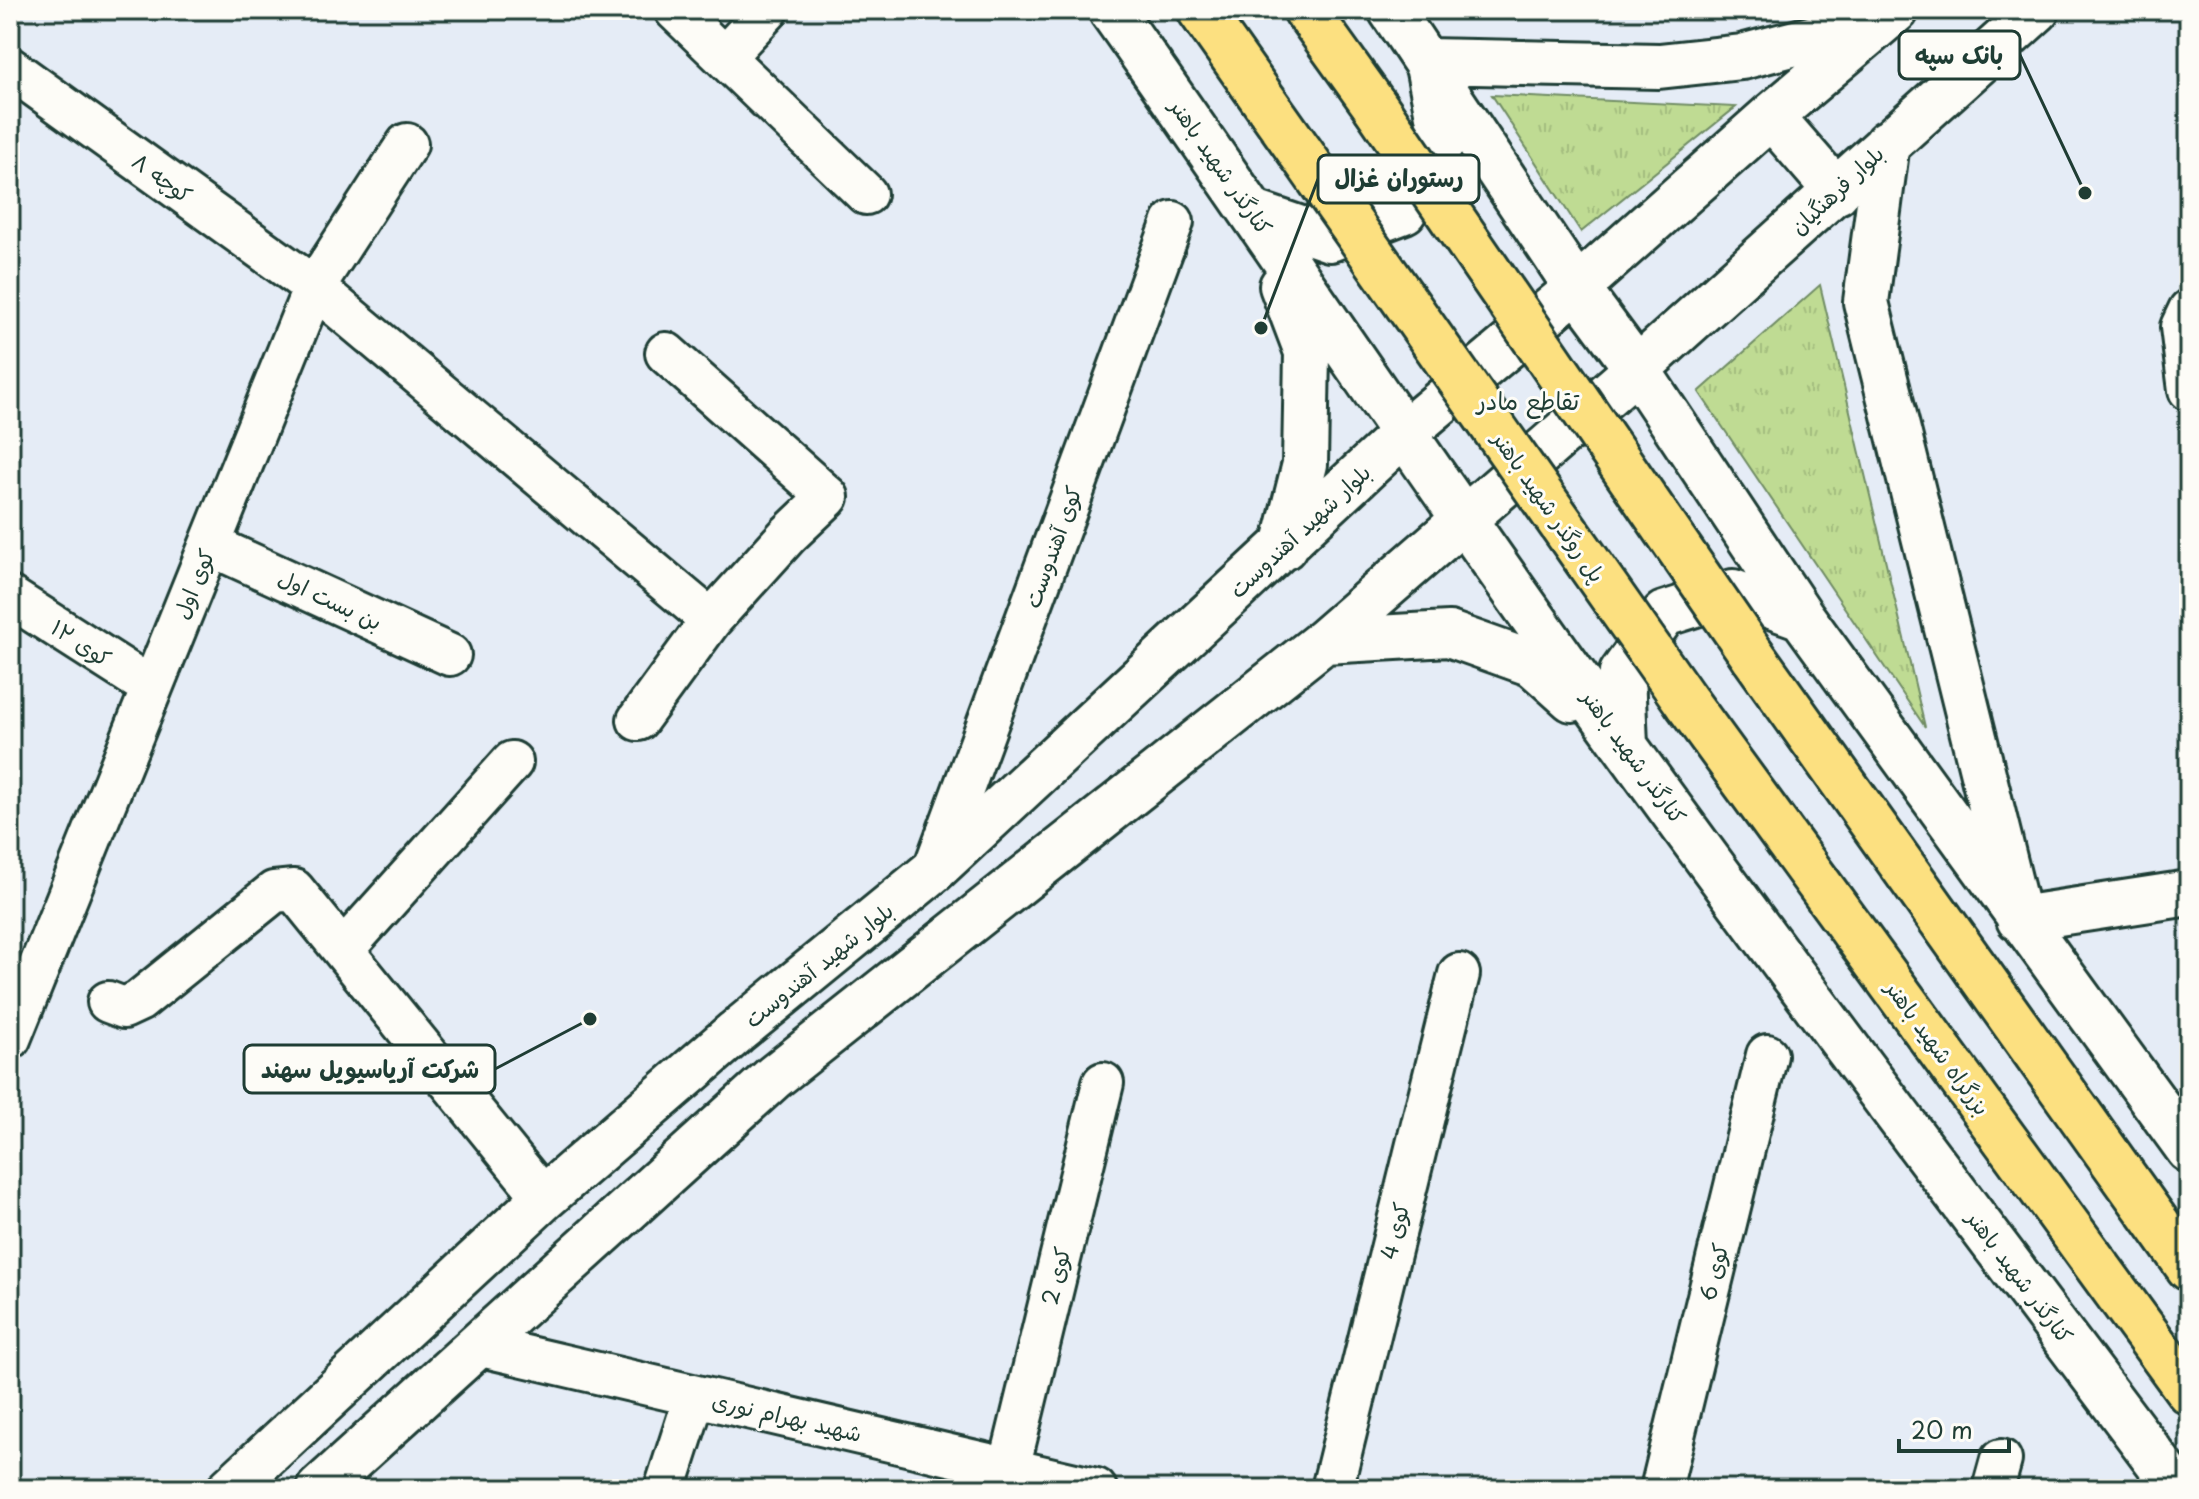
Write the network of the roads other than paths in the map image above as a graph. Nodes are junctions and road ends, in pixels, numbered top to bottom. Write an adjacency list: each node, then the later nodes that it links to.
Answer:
1 (675, 10): 9 (street)
2 (768, 10): 9 (street)
3 (1111, 10): 17 (main road, کنارگذر شهید باهنر)
4 (1200, 10): 35 (highway, پل روگذر شهید باهنر, bridge)
5 (1306, 10): 53 (highway, bridge)
6 (1391, 10): 10 (main road)
7 (2037, 10): 13 (main road, بلوار فرهنگیان)
8 (1889, 15): 10 (main road); 12 (main road)
9 (725, 56): 16 (street)
10 (1427, 61): 17 (main road); 20 (main road)
11 (10, 68): 19 (street, کوچه ۸)
12 (1771, 116): 15 (main road); 20 (main road)
13 (1887, 143): 15 (main road, بلوار فرهنگیان); 41 (main road)
14 (407, 144): 19 (street, کوی اول)
15 (1837, 192): 23 (main road, بلوار فرهنگیان)
16 (866, 194)
17 (1254, 213): 25 (main road, کنارگذر شهید باهنر); 28 (main road)
18 (1173, 222): 39 (street, کوی آهندوست)
19 (314, 287): 27 (street, کوی اول); 31 (street, کوچه ۸)
20 (1577, 288): 23 (main road); 25 (main road, بلوار شهید آهندوست)
21 (2189, 310): 24 (street)
22 (666, 353): 31 (street)
23 (1637, 369): 26 (main road, بلوار فرهنگیان); 30 (main road)
24 (2189, 390)
25 (1403, 434): 26 (main road, کنارگذر شهید باهنر); 28 (main road, بلوار شهید آهندوست)
26 (1464, 518): 32 (main road); 37 (main road, کنارگذر شهید باهنر)
27 (210, 545): 33 (street, بن بست اول); 34 (street, کوی اول)
28 (1284, 547): 39 (main road, بلوار شهید آهندوست)
29 (10, 597): 34 (street, کوی ۱۲)
30 (1802, 617): 37 (main road); 41 (main road)
31 (711, 620): 36 (street)
32 (1324, 641): 37 (main road); 49 (main road)
33 (450, 655)
34 (152, 688): 43 (street, کوی اول)
35 (1687, 703): 55 (highway, بزرگراه شهید باهنر)
36 (638, 720)
37 (1625, 746): 64 (main road, کنارگذر شهید باهنر)
38 (512, 762): 42 (street)
39 (933, 871): 46 (main road, بلوار شهید آهندوست)
40 (2189, 893): 41 (main road)
41 (2019, 919): 51 (main road)
42 (343, 950): 45 (street); 52 (street)
43 (25, 957): 47 (street, کوی اول)
44 (1459, 974): 62 (street, کوی 4)
45 (108, 1002)
46 (736, 1032): 49 (main road); 52 (main road, بلوار شهید آهندوست)
47 (10, 1039)
48 (1767, 1055): 63 (street, کوی 6)
49 (774, 1077): 54 (main road)
50 (1103, 1083): 57 (street, کوی 2)
51 (2189, 1150)
52 (544, 1198): 58 (main road, بلوار شهید آهندوست)
53 (2189, 1268)
54 (477, 1345): 56 (street, شهید بهرام نوری); 59 (main road)
55 (2189, 1392)
56 (695, 1396): 57 (street, شهید بهرام نوری); 60 (street)
57 (1006, 1479): 61 (street, شهید بهرام نوری)
58 (230, 1489)
59 (319, 1489)
60 (665, 1489)
61 (1096, 1489)
62 (1332, 1489)
63 (1661, 1489)
64 (2178, 1489)

